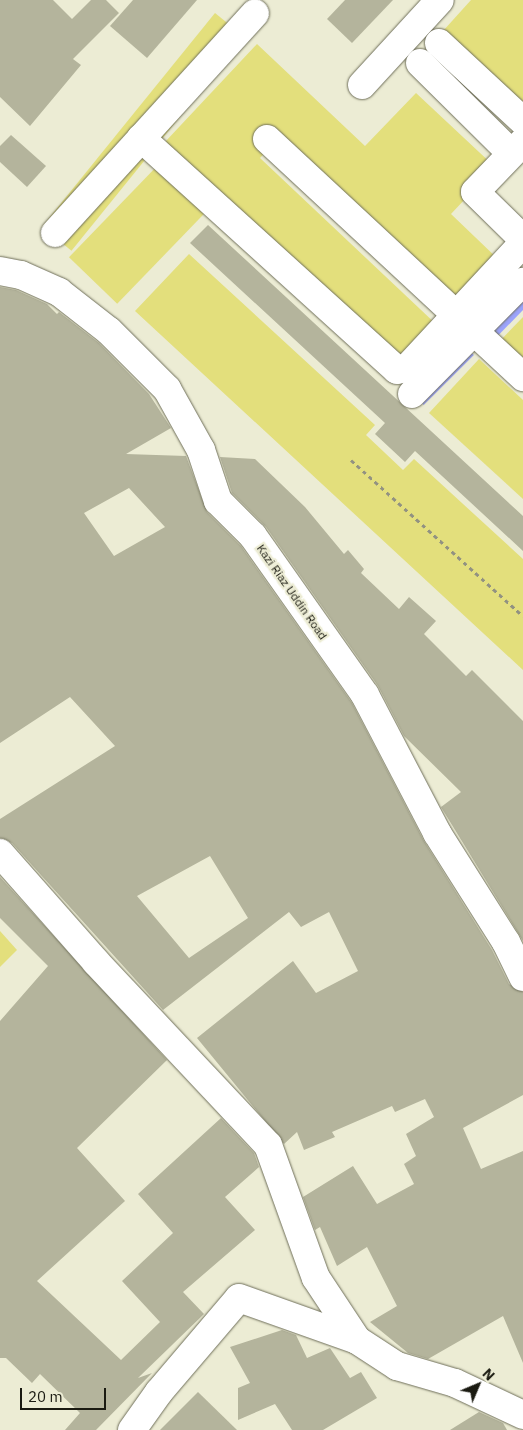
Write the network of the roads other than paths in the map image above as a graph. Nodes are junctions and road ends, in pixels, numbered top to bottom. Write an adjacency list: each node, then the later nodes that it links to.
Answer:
1 (440, 0): 5 (street)
2 (255, 13): 7 (street)
3 (439, 43): 6 (street)
4 (420, 63): 9 (street)
5 (362, 85)
6 (523, 121)
7 (141, 138): 10 (street); 15 (street)
8 (267, 139): 15 (street)
9 (517, 148): 11 (street)
10 (55, 233)
11 (523, 239)
12 (523, 243): 15 (street)
13 (0, 271): 19 (street, Kazi Riaz Uddin Road)
14 (523, 282): 15 (street)
15 (465, 323): 16 (street); 17 (street)
16 (523, 377)
17 (412, 394)
18 (0, 853): 20 (street)
19 (523, 977)
20 (357, 1340): 21 (street); 22 (street)
21 (523, 1414)
22 (132, 1430)

